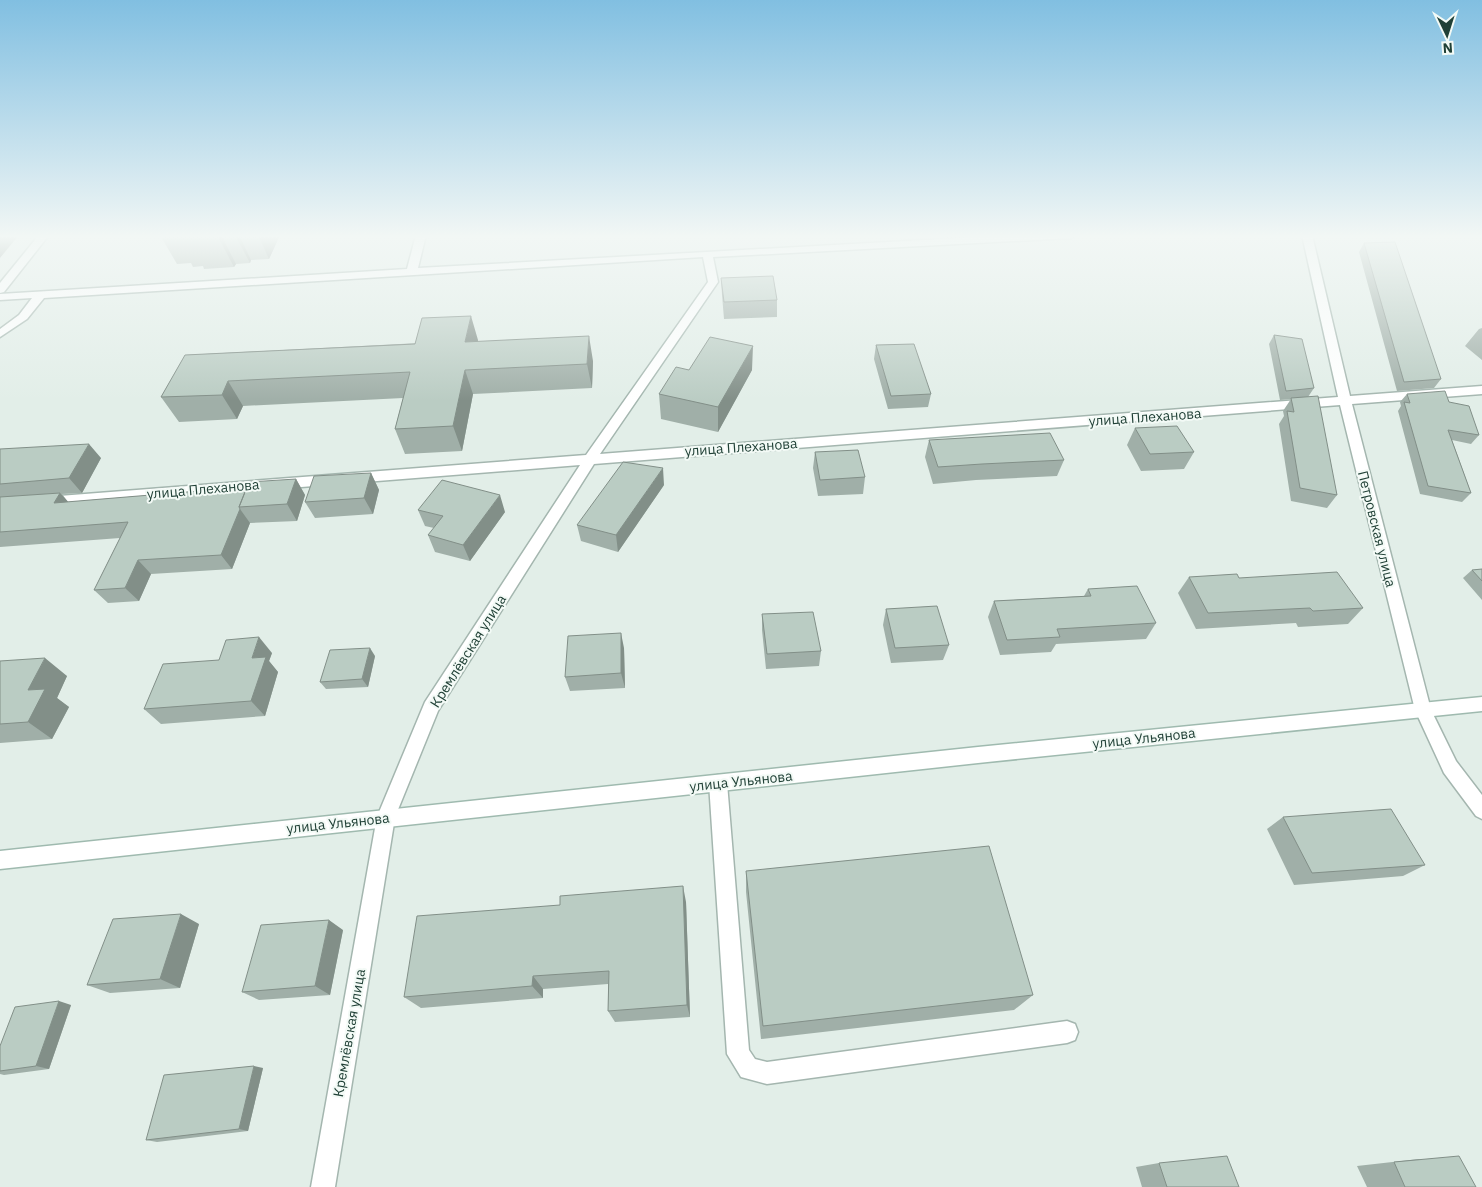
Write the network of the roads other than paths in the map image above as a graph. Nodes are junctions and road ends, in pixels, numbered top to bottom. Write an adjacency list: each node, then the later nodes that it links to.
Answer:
1 (111, 290): 4 (street)
2 (706, 290): 9 (street, Кремлёвская улица)
3 (1319, 290): 8 (street, Петровская улица)
4 (40, 295): 5 (street); 6 (street)
5 (0, 298)
6 (0, 334)
7 (1482, 390): 8 (street, улица Плеханова)
8 (1345, 402): 9 (street, улица Плеханова); 12 (street, Петровская улица)
9 (591, 458): 10 (street, улица Плеханова); 15 (street, Кремлёвская улица)
10 (30, 503)
11 (1482, 704): 12 (street, улица Ульянова)
12 (1423, 710): 13 (street, улица Ульянова); 14 (street, Петровская улица)
13 (718, 783): 15 (street, улица Ульянова); 17 (street)
14 (1482, 810)
15 (386, 817): 16 (street, улица Ульянова); 18 (street, Кремлёвская улица)
16 (0, 860)
17 (1067, 1032)
18 (323, 1187)

